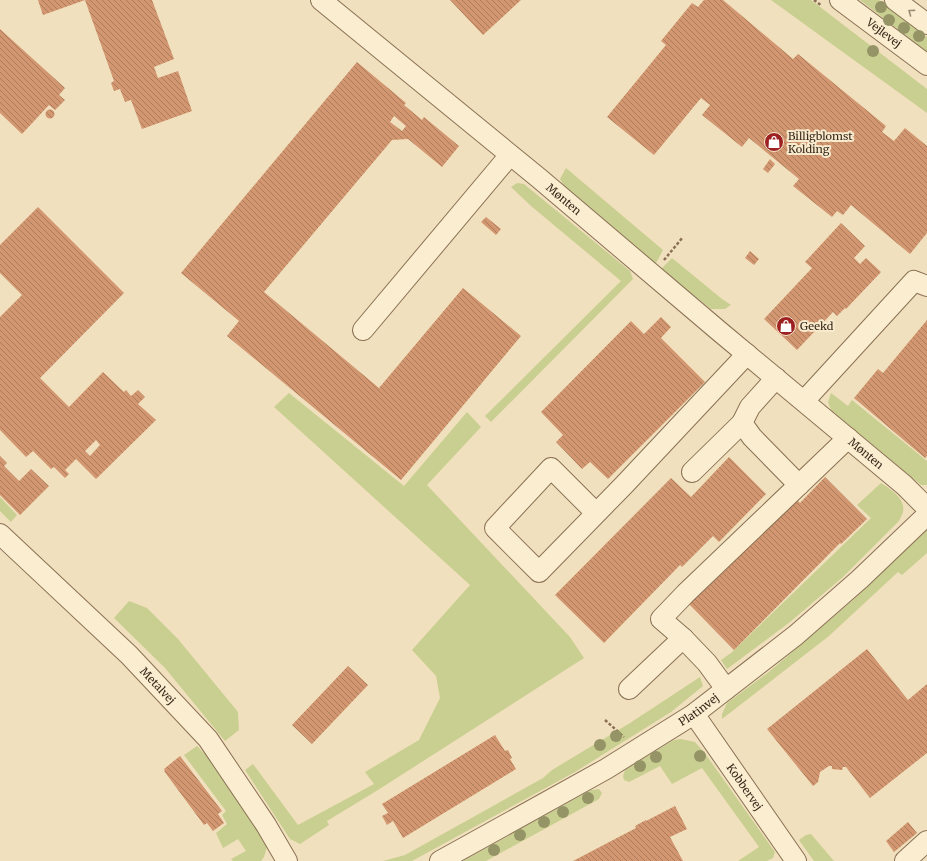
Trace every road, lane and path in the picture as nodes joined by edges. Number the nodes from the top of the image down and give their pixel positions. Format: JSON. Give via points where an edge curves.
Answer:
{"nodes":[{"id":1,"x":321,"y":0,"type":"edge"},
{"id":2,"x":840,"y":0,"type":"edge"},
{"id":3,"x":895,"y":0,"type":"edge"},
{"id":4,"x":927,"y":24,"type":"edge"},
{"id":5,"x":927,"y":65,"type":"edge"},
{"id":6,"x":510,"y":155,"type":"junction"},
{"id":7,"x":683,"y":237,"type":"dead end"},
{"id":8,"x":652,"y":274,"type":"junction"},
{"id":9,"x":920,"y":283,"type":"edge"},
{"id":10,"x":363,"y":330,"type":"dead end"},
{"id":11,"x":747,"y":354,"type":"junction"},
{"id":12,"x":776,"y":378,"type":"junction"},
{"id":13,"x":804,"y":401,"type":"junction"},
{"id":14,"x":742,"y":423,"type":"junction"},
{"id":15,"x":848,"y":438,"type":"junction"},
{"id":16,"x":692,"y":472,"type":"dead end"},
{"id":17,"x":799,"y":485,"type":"junction"},
{"id":18,"x":927,"y":508,"type":"edge"},
{"id":19,"x":596,"y":513,"type":"junction"},
{"id":20,"x":927,"y":515,"type":"edge"},
{"id":21,"x":0,"y":534,"type":"edge"},
{"id":22,"x":683,"y":638,"type":"junction"},
{"id":23,"x":629,"y":689,"type":"dead end"},
{"id":24,"x":726,"y":689,"type":"junction"},
{"id":25,"x":694,"y":714,"type":"junction"},
{"id":26,"x":605,"y":720,"type":"dead end"},
{"id":27,"x":637,"y":749,"type":"junction"},
{"id":28,"x":927,"y":841,"type":"edge"},
{"id":29,"x":791,"y":859,"type":"edge"},
{"id":30,"x":287,"y":861,"type":"edge"},
{"id":31,"x":440,"y":861,"type":"edge"},
{"id":32,"x":905,"y":861,"type":"edge"}],
"edges":[{"from":1,"to":6,"type":"street","name":"Mønten"},
{"from":2,"to":5,"type":"street","name":"Vejlevej"},
{"from":4,"to":3,"type":"street","one_way":true},
{"from":6,"to":8,"type":"street","name":"Mønten"},
{"from":6,"to":10,"type":"street"},
{"from":7,"to":8,"type":"path"},
{"from":8,"to":11,"type":"street","name":"Mønten"},
{"from":9,"to":13,"type":"street"},
{"from":11,"to":12,"type":"street","name":"Mønten"},
{"from":11,"to":19,"type":"street"},
{"from":12,"to":13,"type":"street","name":"Mønten"},
{"from":12,"to":14,"type":"street","via":[[750,407]]},
{"from":13,"to":15,"type":"street","name":"Mønten"},
{"from":14,"to":16,"type":"street"},
{"from":14,"to":17,"type":"street","via":[[752,437]]},
{"from":15,"to":17,"type":"street"},
{"from":15,"to":18,"type":"street","name":"Mønten"},
{"from":17,"to":22,"type":"street","via":[[661,619]]},
{"from":19,"to":19,"type":"street","via":[[539,572],[495,528],[551,468]]},
{"from":20,"to":24,"type":"street","name":"Platinvej","via":[[860,580],[802,630]]},
{"from":21,"to":30,"type":"street","name":"Metalvej","via":[[129,655],[208,740],[266,825]]},
{"from":22,"to":23,"type":"street"},
{"from":22,"to":24,"type":"street","via":[[707,663]]},
{"from":24,"to":25,"type":"street","name":"Platinvej"},
{"from":25,"to":27,"type":"street","name":"Platinvej"},
{"from":25,"to":29,"type":"street","name":"Kobbervej"},
{"from":26,"to":27,"type":"path"},
{"from":27,"to":31,"type":"street","name":"Platinvej","via":[[606,769]]},
{"from":28,"to":32,"type":"street"}]}
